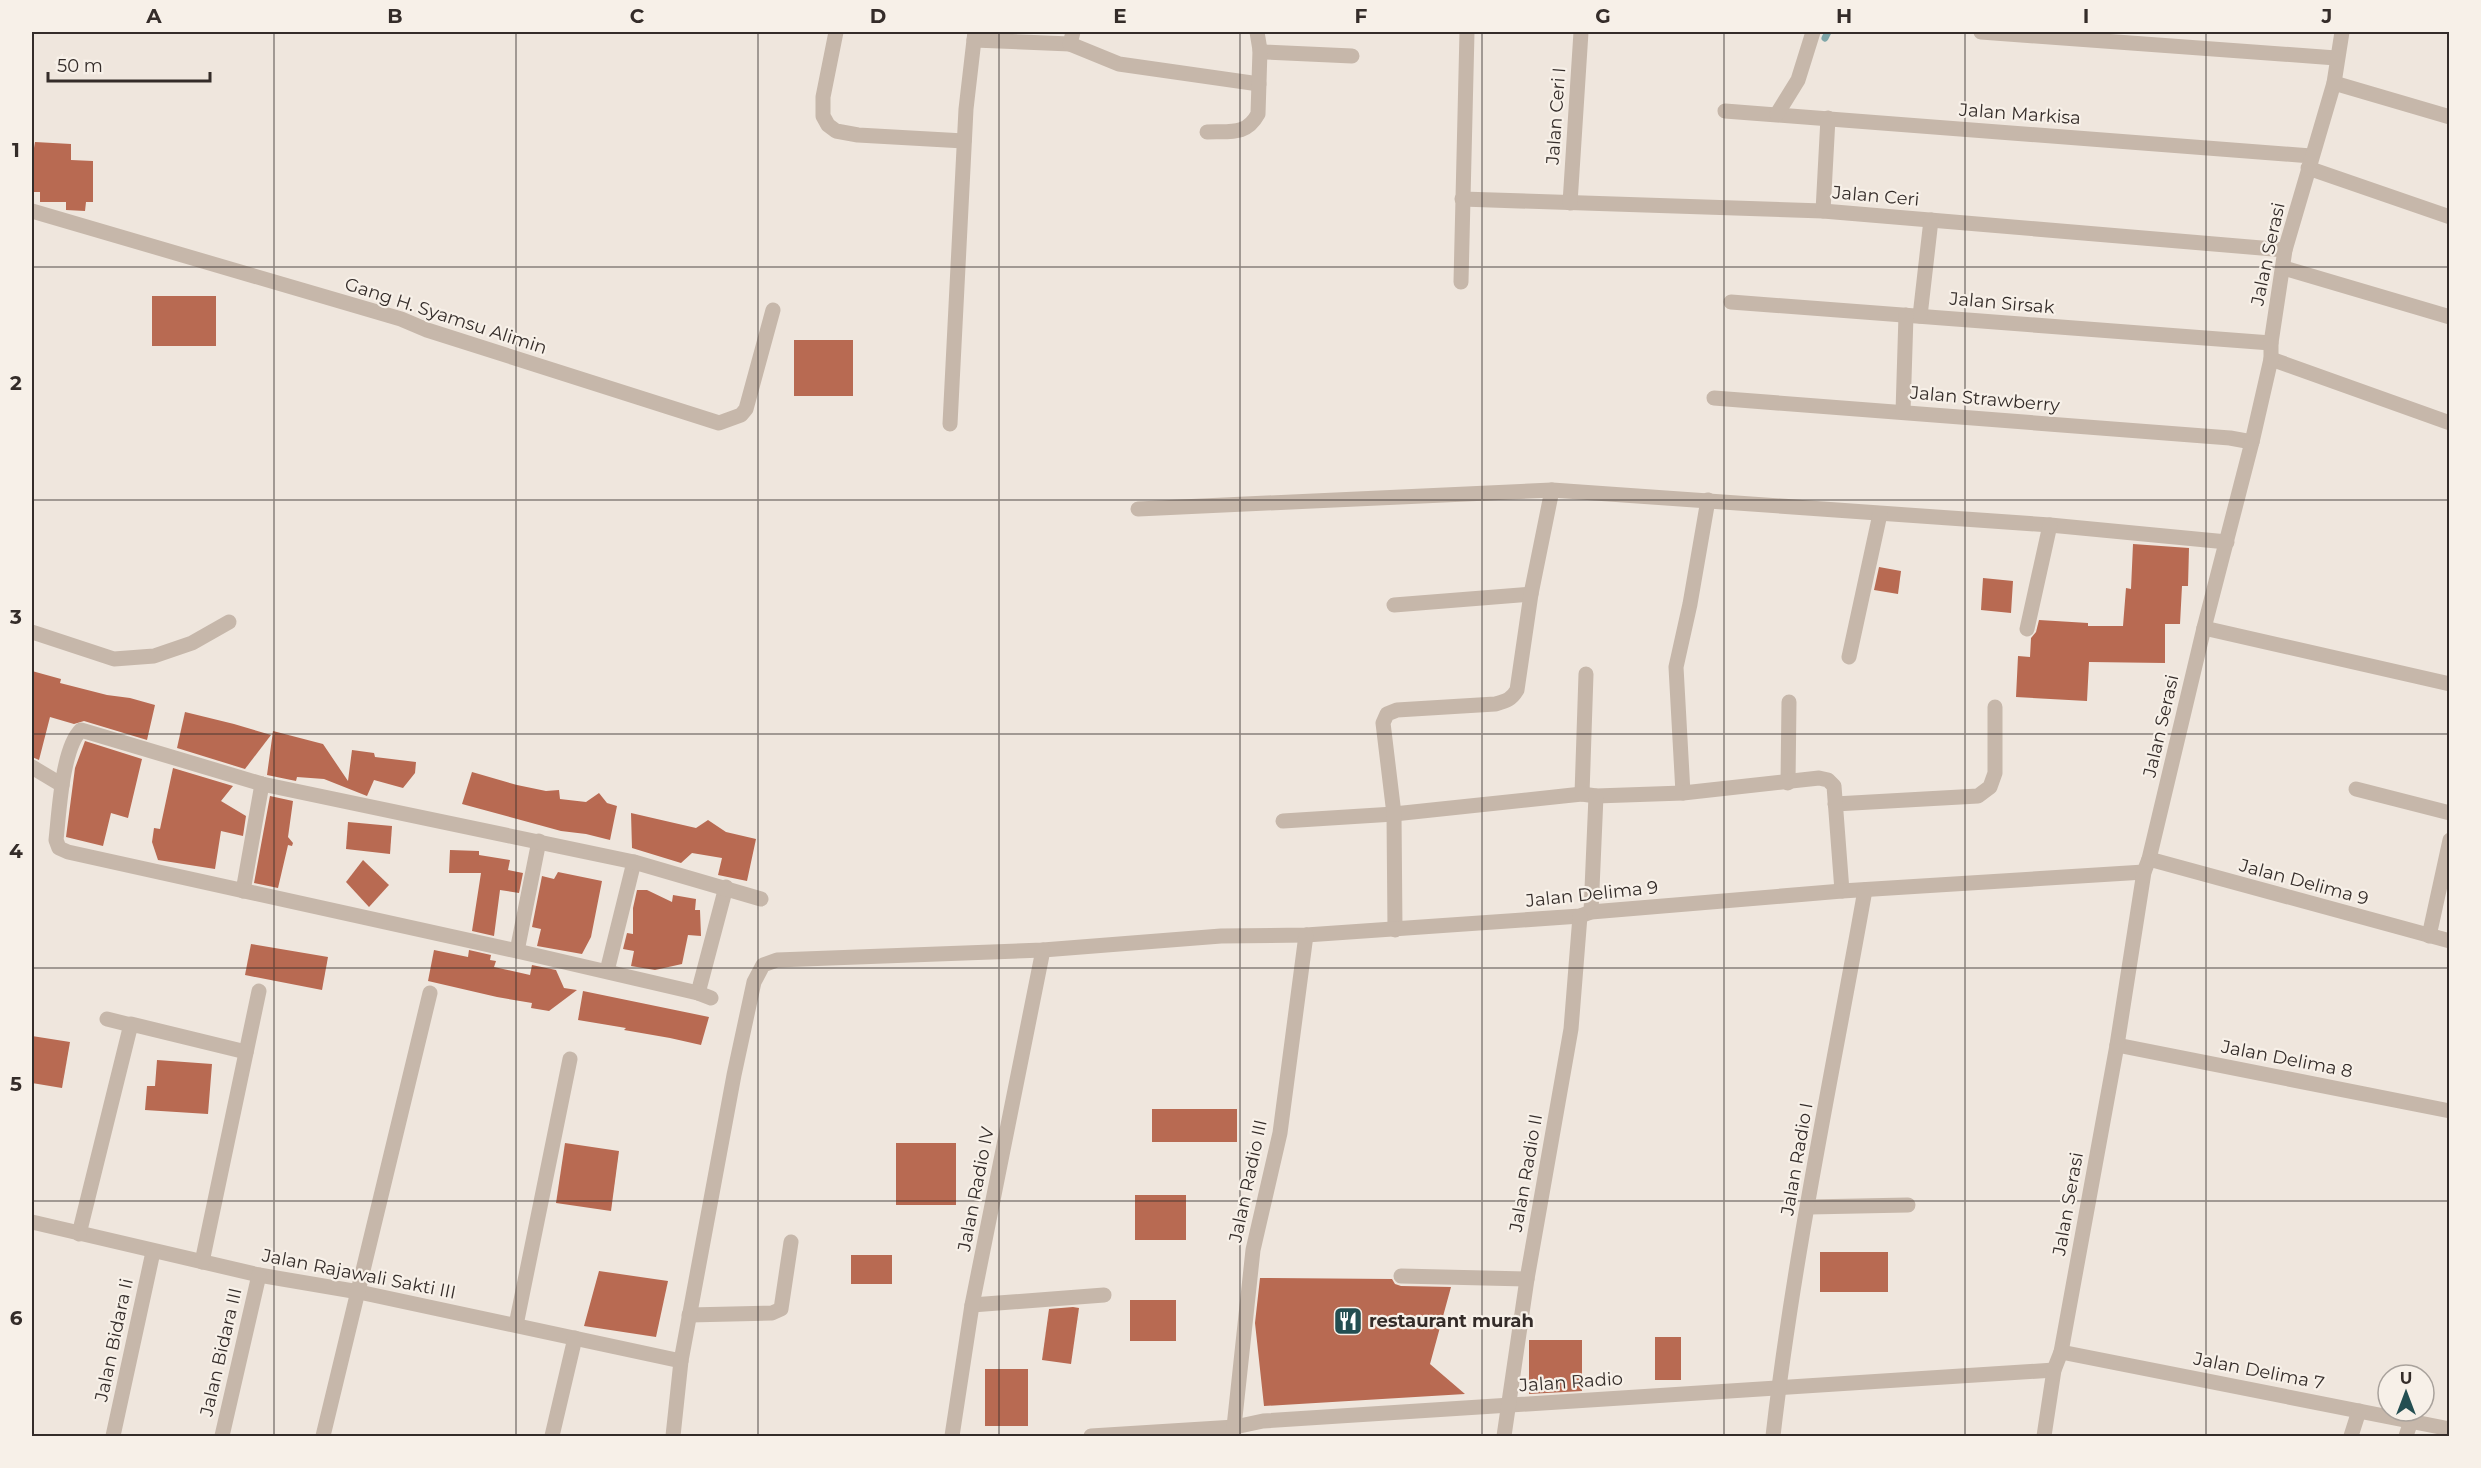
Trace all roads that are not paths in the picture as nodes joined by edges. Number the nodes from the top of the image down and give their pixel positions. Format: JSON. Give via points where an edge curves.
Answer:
{"nodes":[{"id":1,"x":836,"y":32,"type":"edge"},
{"id":2,"x":1257,"y":32,"type":"edge"},
{"id":3,"x":1467,"y":32,"type":"edge"},
{"id":4,"x":1581,"y":32,"type":"edge"},
{"id":5,"x":1813,"y":32,"type":"edge"},
{"id":6,"x":1981,"y":32,"type":"edge"},
{"id":7,"x":2342,"y":32,"type":"edge"},
{"id":8,"x":975,"y":36,"type":"edge"},
{"id":9,"x":1072,"y":38,"type":"edge"},
{"id":10,"x":1260,"y":50,"type":"junction"},
{"id":11,"x":1352,"y":56,"type":"dead end"},
{"id":12,"x":2336,"y":58,"type":"junction"},
{"id":13,"x":2334,"y":83,"type":"junction"},
{"id":14,"x":1259,"y":84,"type":"junction"},
{"id":15,"x":1725,"y":111,"type":"dead end"},
{"id":16,"x":1777,"y":114,"type":"junction"},
{"id":17,"x":2450,"y":117,"type":"edge"},
{"id":18,"x":1828,"y":118,"type":"junction"},
{"id":19,"x":1207,"y":132,"type":"dead end"},
{"id":20,"x":964,"y":141,"type":"junction"},
{"id":21,"x":2310,"y":162,"type":"junction"},
{"id":22,"x":1462,"y":199,"type":"junction"},
{"id":23,"x":1570,"y":203,"type":"junction"},
{"id":24,"x":32,"y":211,"type":"edge"},
{"id":25,"x":1823,"y":212,"type":"junction"},
{"id":26,"x":2450,"y":217,"type":"edge"},
{"id":27,"x":1931,"y":220,"type":"junction"},
{"id":28,"x":2285,"y":250,"type":"junction"},
{"id":29,"x":2284,"y":268,"type":"junction"},
{"id":30,"x":1461,"y":282,"type":"dead end"},
{"id":31,"x":1731,"y":302,"type":"dead end"},
{"id":32,"x":773,"y":310,"type":"dead end"},
{"id":33,"x":1913,"y":315,"type":"junction"},
{"id":34,"x":2450,"y":317,"type":"edge"},
{"id":35,"x":2271,"y":343,"type":"junction"},
{"id":36,"x":2271,"y":359,"type":"junction"},
{"id":37,"x":1714,"y":398,"type":"dead end"},
{"id":38,"x":1903,"y":412,"type":"junction"},
{"id":39,"x":2450,"y":423,"type":"edge"},
{"id":40,"x":950,"y":424,"type":"dead end"},
{"id":41,"x":2252,"y":442,"type":"junction"},
{"id":42,"x":1552,"y":490,"type":"junction"},
{"id":43,"x":1708,"y":500,"type":"junction"},
{"id":44,"x":1138,"y":509,"type":"dead end"},
{"id":45,"x":1880,"y":514,"type":"junction"},
{"id":46,"x":2050,"y":525,"type":"junction"},
{"id":47,"x":2227,"y":542,"type":"junction"},
{"id":48,"x":1531,"y":594,"type":"junction"},
{"id":49,"x":1394,"y":605,"type":"dead end"},
{"id":50,"x":229,"y":622,"type":"dead end"},
{"id":51,"x":2204,"y":628,"type":"junction"},
{"id":52,"x":2027,"y":629,"type":"dead end"},
{"id":53,"x":32,"y":632,"type":"edge"},
{"id":54,"x":1850,"y":657,"type":"dead end"},
{"id":55,"x":1586,"y":674,"type":"dead end"},
{"id":56,"x":2450,"y":684,"type":"edge"},
{"id":57,"x":1789,"y":702,"type":"dead end"},
{"id":58,"x":1995,"y":707,"type":"dead end"},
{"id":59,"x":32,"y":767,"type":"edge"},
{"id":60,"x":1788,"y":783,"type":"junction"},
{"id":61,"x":262,"y":784,"type":"junction"},
{"id":62,"x":62,"y":785,"type":"junction"},
{"id":63,"x":2356,"y":789,"type":"dead end"},
{"id":64,"x":1683,"y":793,"type":"junction"},
{"id":65,"x":1589,"y":795,"type":"junction"},
{"id":66,"x":1835,"y":804,"type":"junction"},
{"id":67,"x":2450,"y":813,"type":"edge"},
{"id":68,"x":1394,"y":814,"type":"junction"},
{"id":69,"x":1283,"y":821,"type":"dead end"},
{"id":70,"x":2450,"y":840,"type":"edge"},
{"id":71,"x":539,"y":841,"type":"junction"},
{"id":72,"x":634,"y":862,"type":"junction"},
{"id":73,"x":2146,"y":866,"type":"junction"},
{"id":74,"x":726,"y":887,"type":"junction"},
{"id":75,"x":1865,"y":890,"type":"junction"},
{"id":76,"x":243,"y":891,"type":"junction"},
{"id":77,"x":1842,"y":891,"type":"junction"},
{"id":78,"x":761,"y":899,"type":"dead end"},
{"id":79,"x":1586,"y":914,"type":"junction"},
{"id":80,"x":1395,"y":930,"type":"junction"},
{"id":81,"x":1306,"y":935,"type":"junction"},
{"id":82,"x":2429,"y":936,"type":"junction"},
{"id":83,"x":2450,"y":941,"type":"edge"},
{"id":84,"x":1043,"y":950,"type":"junction"},
{"id":85,"x":517,"y":951,"type":"junction"},
{"id":86,"x":607,"y":971,"type":"junction"},
{"id":87,"x":259,"y":991,"type":"dead end"},
{"id":88,"x":430,"y":993,"type":"dead end"},
{"id":89,"x":107,"y":1019,"type":"dead end"},
{"id":90,"x":131,"y":1025,"type":"junction"},
{"id":91,"x":2117,"y":1045,"type":"junction"},
{"id":92,"x":246,"y":1052,"type":"junction"},
{"id":93,"x":570,"y":1059,"type":"dead end"},
{"id":94,"x":2450,"y":1111,"type":"edge"},
{"id":95,"x":1908,"y":1205,"type":"dead end"},
{"id":96,"x":1809,"y":1207,"type":"junction"},
{"id":97,"x":32,"y":1222,"type":"edge"},
{"id":98,"x":79,"y":1234,"type":"junction"},
{"id":99,"x":791,"y":1242,"type":"dead end"},
{"id":100,"x":153,"y":1252,"type":"junction"},
{"id":101,"x":202,"y":1262,"type":"junction"},
{"id":102,"x":259,"y":1275,"type":"junction"},
{"id":103,"x":1401,"y":1276,"type":"dead end"},
{"id":104,"x":1527,"y":1279,"type":"junction"},
{"id":105,"x":360,"y":1292,"type":"junction"},
{"id":106,"x":1104,"y":1295,"type":"dead end"},
{"id":107,"x":972,"y":1305,"type":"junction"},
{"id":108,"x":689,"y":1315,"type":"junction"},
{"id":109,"x":516,"y":1325,"type":"junction"},
{"id":110,"x":575,"y":1338,"type":"junction"},
{"id":111,"x":2061,"y":1352,"type":"junction"},
{"id":112,"x":681,"y":1361,"type":"junction"},
{"id":113,"x":2054,"y":1370,"type":"junction"},
{"id":114,"x":1779,"y":1388,"type":"junction"},
{"id":115,"x":1509,"y":1406,"type":"junction"},
{"id":116,"x":2359,"y":1411,"type":"junction"},
{"id":117,"x":2376,"y":1414,"type":"edge"},
{"id":118,"x":2420,"y":1423,"type":"edge"},
{"id":119,"x":2450,"y":1429,"type":"edge"},
{"id":120,"x":1234,"y":1432,"type":"edge"},
{"id":121,"x":113,"y":1437,"type":"edge"},
{"id":122,"x":222,"y":1437,"type":"edge"},
{"id":123,"x":324,"y":1437,"type":"edge"},
{"id":124,"x":552,"y":1437,"type":"edge"},
{"id":125,"x":673,"y":1437,"type":"edge"},
{"id":126,"x":952,"y":1437,"type":"edge"},
{"id":127,"x":1090,"y":1437,"type":"edge"},
{"id":128,"x":1504,"y":1437,"type":"edge"},
{"id":129,"x":1773,"y":1437,"type":"edge"},
{"id":130,"x":2044,"y":1437,"type":"edge"},
{"id":131,"x":2351,"y":1437,"type":"edge"}],
"edges":[{"from":1,"to":20,"type":"street","via":[[823,97],[823,116],[828,125],[836,131],[858,135]]},
{"from":2,"to":10,"type":"street"},
{"from":3,"to":22,"type":"street"},
{"from":4,"to":23,"type":"street","name":"Jalan Ceri I"},
{"from":5,"to":16,"type":"street","via":[[1798,80]]},
{"from":6,"to":12,"type":"street"},
{"from":7,"to":12,"type":"street","name":"Jalan Serasi"},
{"from":8,"to":9,"type":"street"},
{"from":8,"to":20,"type":"street"},
{"from":9,"to":14,"type":"street","via":[[1119,64]]},
{"from":10,"to":11,"type":"street"},
{"from":10,"to":14,"type":"street"},
{"from":12,"to":13,"type":"street","name":"Jalan Serasi"},
{"from":13,"to":17,"type":"street"},
{"from":13,"to":21,"type":"street","name":"Jalan Serasi"},
{"from":14,"to":19,"type":"street","via":[[1258,114],[1250,127]]},
{"from":15,"to":16,"type":"street","name":"Jalan Markisa"},
{"from":16,"to":18,"type":"street","name":"Jalan Markisa"},
{"from":18,"to":21,"type":"street","name":"Jalan Markisa"},
{"from":18,"to":25,"type":"street"},
{"from":20,"to":40,"type":"street"},
{"from":21,"to":26,"type":"street","name":"Jalan Markisa"},
{"from":21,"to":28,"type":"street","name":"Jalan Serasi"},
{"from":22,"to":23,"type":"street","name":"Jalan Ceri"},
{"from":22,"to":30,"type":"street"},
{"from":23,"to":25,"type":"street","name":"Jalan Ceri"},
{"from":24,"to":32,"type":"street","name":"Gang H. Syamsu Alimin","via":[[401,319],[719,423],[741,416],[746,409]]},
{"from":25,"to":27,"type":"street","name":"Jalan Ceri"},
{"from":27,"to":28,"type":"street","name":"Jalan Ceri"},
{"from":27,"to":33,"type":"street"},
{"from":28,"to":29,"type":"street","name":"Jalan Serasi"},
{"from":29,"to":34,"type":"street"},
{"from":29,"to":35,"type":"street","name":"Jalan Serasi"},
{"from":31,"to":33,"type":"street","name":"Jalan Sirsak"},
{"from":33,"to":35,"type":"street","name":"Jalan Sirsak"},
{"from":33,"to":38,"type":"street"},
{"from":35,"to":36,"type":"street","name":"Jalan Serasi"},
{"from":36,"to":39,"type":"street"},
{"from":36,"to":41,"type":"street","name":"Jalan Serasi"},
{"from":37,"to":38,"type":"street","name":"Jalan Strawberry"},
{"from":38,"to":41,"type":"street","name":"Jalan Strawberry"},
{"from":41,"to":47,"type":"street","name":"Jalan Serasi"},
{"from":42,"to":43,"type":"street"},
{"from":42,"to":44,"type":"street"},
{"from":42,"to":48,"type":"street"},
{"from":43,"to":45,"type":"street"},
{"from":43,"to":64,"type":"street","via":[[1676,667]]},
{"from":45,"to":46,"type":"street"},
{"from":45,"to":54,"type":"street"},
{"from":46,"to":47,"type":"street"},
{"from":46,"to":52,"type":"street"},
{"from":47,"to":51,"type":"street","name":"Jalan Serasi"},
{"from":48,"to":49,"type":"street"},
{"from":48,"to":68,"type":"street","via":[[1513,697],[1495,704],[1397,710],[1387,714],[1383,723]]},
{"from":50,"to":53,"type":"street","via":[[192,643],[154,656],[114,659]]},
{"from":51,"to":56,"type":"street"},
{"from":51,"to":73,"type":"street","name":"Jalan Serasi"},
{"from":55,"to":65,"type":"street","name":"Jalan Radio II"},
{"from":57,"to":60,"type":"street"},
{"from":58,"to":66,"type":"street","via":[[1995,773],[1990,787],[1978,796]]},
{"from":59,"to":62,"type":"street"},
{"from":60,"to":64,"type":"street"},
{"from":60,"to":66,"type":"street","via":[[1828,780],[1833,786]]},
{"from":61,"to":62,"type":"street","via":[[81,730],[74,737]]},
{"from":61,"to":71,"type":"street"},
{"from":61,"to":76,"type":"street"},
{"from":62,"to":76,"type":"street","via":[[56,840],[59,848]]},
{"from":63,"to":67,"type":"street"},
{"from":64,"to":65,"type":"street"},
{"from":65,"to":68,"type":"street"},
{"from":65,"to":79,"type":"street","name":"Jalan Radio II"},
{"from":66,"to":77,"type":"street"},
{"from":68,"to":69,"type":"street"},
{"from":68,"to":80,"type":"street"},
{"from":70,"to":82,"type":"street"},
{"from":71,"to":72,"type":"street"},
{"from":71,"to":85,"type":"street"},
{"from":72,"to":74,"type":"street"},
{"from":72,"to":86,"type":"street"},
{"from":73,"to":75,"type":"street","name":"Jalan Delima 9"},
{"from":73,"to":82,"type":"street","name":"Jalan Delima 9"},
{"from":73,"to":91,"type":"street","name":"Jalan Serasi"},
{"from":74,"to":78,"type":"street"},
{"from":74,"to":86,"type":"street","via":[[704,996]]},
{"from":75,"to":77,"type":"street","name":"Jalan Delima 9"},
{"from":75,"to":96,"type":"street","name":"Jalan Radio I"},
{"from":76,"to":85,"type":"street"},
{"from":77,"to":79,"type":"street","name":"Jalan Delima 9"},
{"from":79,"to":80,"type":"street","name":"Jalan Delima 9"},
{"from":79,"to":104,"type":"street","name":"Jalan Radio II","via":[[1571,1029]]},
{"from":80,"to":81,"type":"street","name":"Jalan Delima 9"},
{"from":81,"to":84,"type":"street","name":"Jalan Delima 9","via":[[1221,936]]},
{"from":81,"to":120,"type":"street","name":"Jalan Radio III","via":[[1280,1133],[1253,1250]]},
{"from":82,"to":83,"type":"street","name":"Jalan Delima 9"},
{"from":84,"to":107,"type":"street","name":"Jalan Radio IV"},
{"from":84,"to":108,"type":"street","name":"Jalan Delima 9","via":[[777,960],[763,965],[754,982],[734,1075]]},
{"from":85,"to":86,"type":"street"},
{"from":87,"to":92,"type":"street"},
{"from":88,"to":105,"type":"street"},
{"from":89,"to":90,"type":"street"},
{"from":90,"to":92,"type":"street"},
{"from":90,"to":98,"type":"street"},
{"from":91,"to":94,"type":"street","name":"Jalan Delima 8"},
{"from":91,"to":111,"type":"street","name":"Jalan Serasi"},
{"from":92,"to":101,"type":"street"},
{"from":93,"to":109,"type":"street"},
{"from":95,"to":96,"type":"street"},
{"from":96,"to":114,"type":"street","name":"Jalan Radio I"},
{"from":97,"to":98,"type":"street","name":"Jalan Rajawali Sakti III"},
{"from":98,"to":100,"type":"street","name":"Jalan Rajawali Sakti III"},
{"from":99,"to":108,"type":"street","via":[[781,1309],[772,1313]]},
{"from":100,"to":101,"type":"street","name":"Jalan Rajawali Sakti III"},
{"from":100,"to":121,"type":"street","name":"Jalan Bidara Ii"},
{"from":101,"to":102,"type":"street","name":"Jalan Rajawali Sakti III"},
{"from":102,"to":105,"type":"street","name":"Jalan Rajawali Sakti III"},
{"from":102,"to":122,"type":"street","name":"Jalan Bidara III"},
{"from":103,"to":104,"type":"street"},
{"from":104,"to":115,"type":"street","name":"Jalan Radio II"},
{"from":105,"to":109,"type":"street","name":"Jalan Rajawali Sakti III"},
{"from":105,"to":123,"type":"street"},
{"from":106,"to":107,"type":"street"},
{"from":107,"to":126,"type":"street","name":"Jalan Radio IV"},
{"from":108,"to":112,"type":"street"},
{"from":109,"to":110,"type":"street","name":"Jalan Rajawali Sakti III"},
{"from":110,"to":112,"type":"street","name":"Jalan Rajawali Sakti III"},
{"from":110,"to":124,"type":"street"},
{"from":111,"to":113,"type":"street","name":"Jalan Serasi"},
{"from":111,"to":116,"type":"street","name":"Jalan Delima 7"},
{"from":112,"to":125,"type":"street"},
{"from":113,"to":114,"type":"street","name":"Jalan Radio"},
{"from":113,"to":130,"type":"street","name":"Jalan Serasi"},
{"from":114,"to":115,"type":"street","name":"Jalan Radio"},
{"from":114,"to":129,"type":"street","name":"Jalan Radio I"},
{"from":115,"to":120,"type":"street","name":"Jalan Radio","via":[[1263,1421]]},
{"from":115,"to":128,"type":"street","name":"Jalan Radio II"},
{"from":116,"to":117,"type":"street","name":"Jalan Delima 7"},
{"from":116,"to":131,"type":"street"},
{"from":118,"to":119,"type":"street","name":"Jalan Delima 7"},
{"from":120,"to":127,"type":"street","name":"Jalan Radio"}]}
